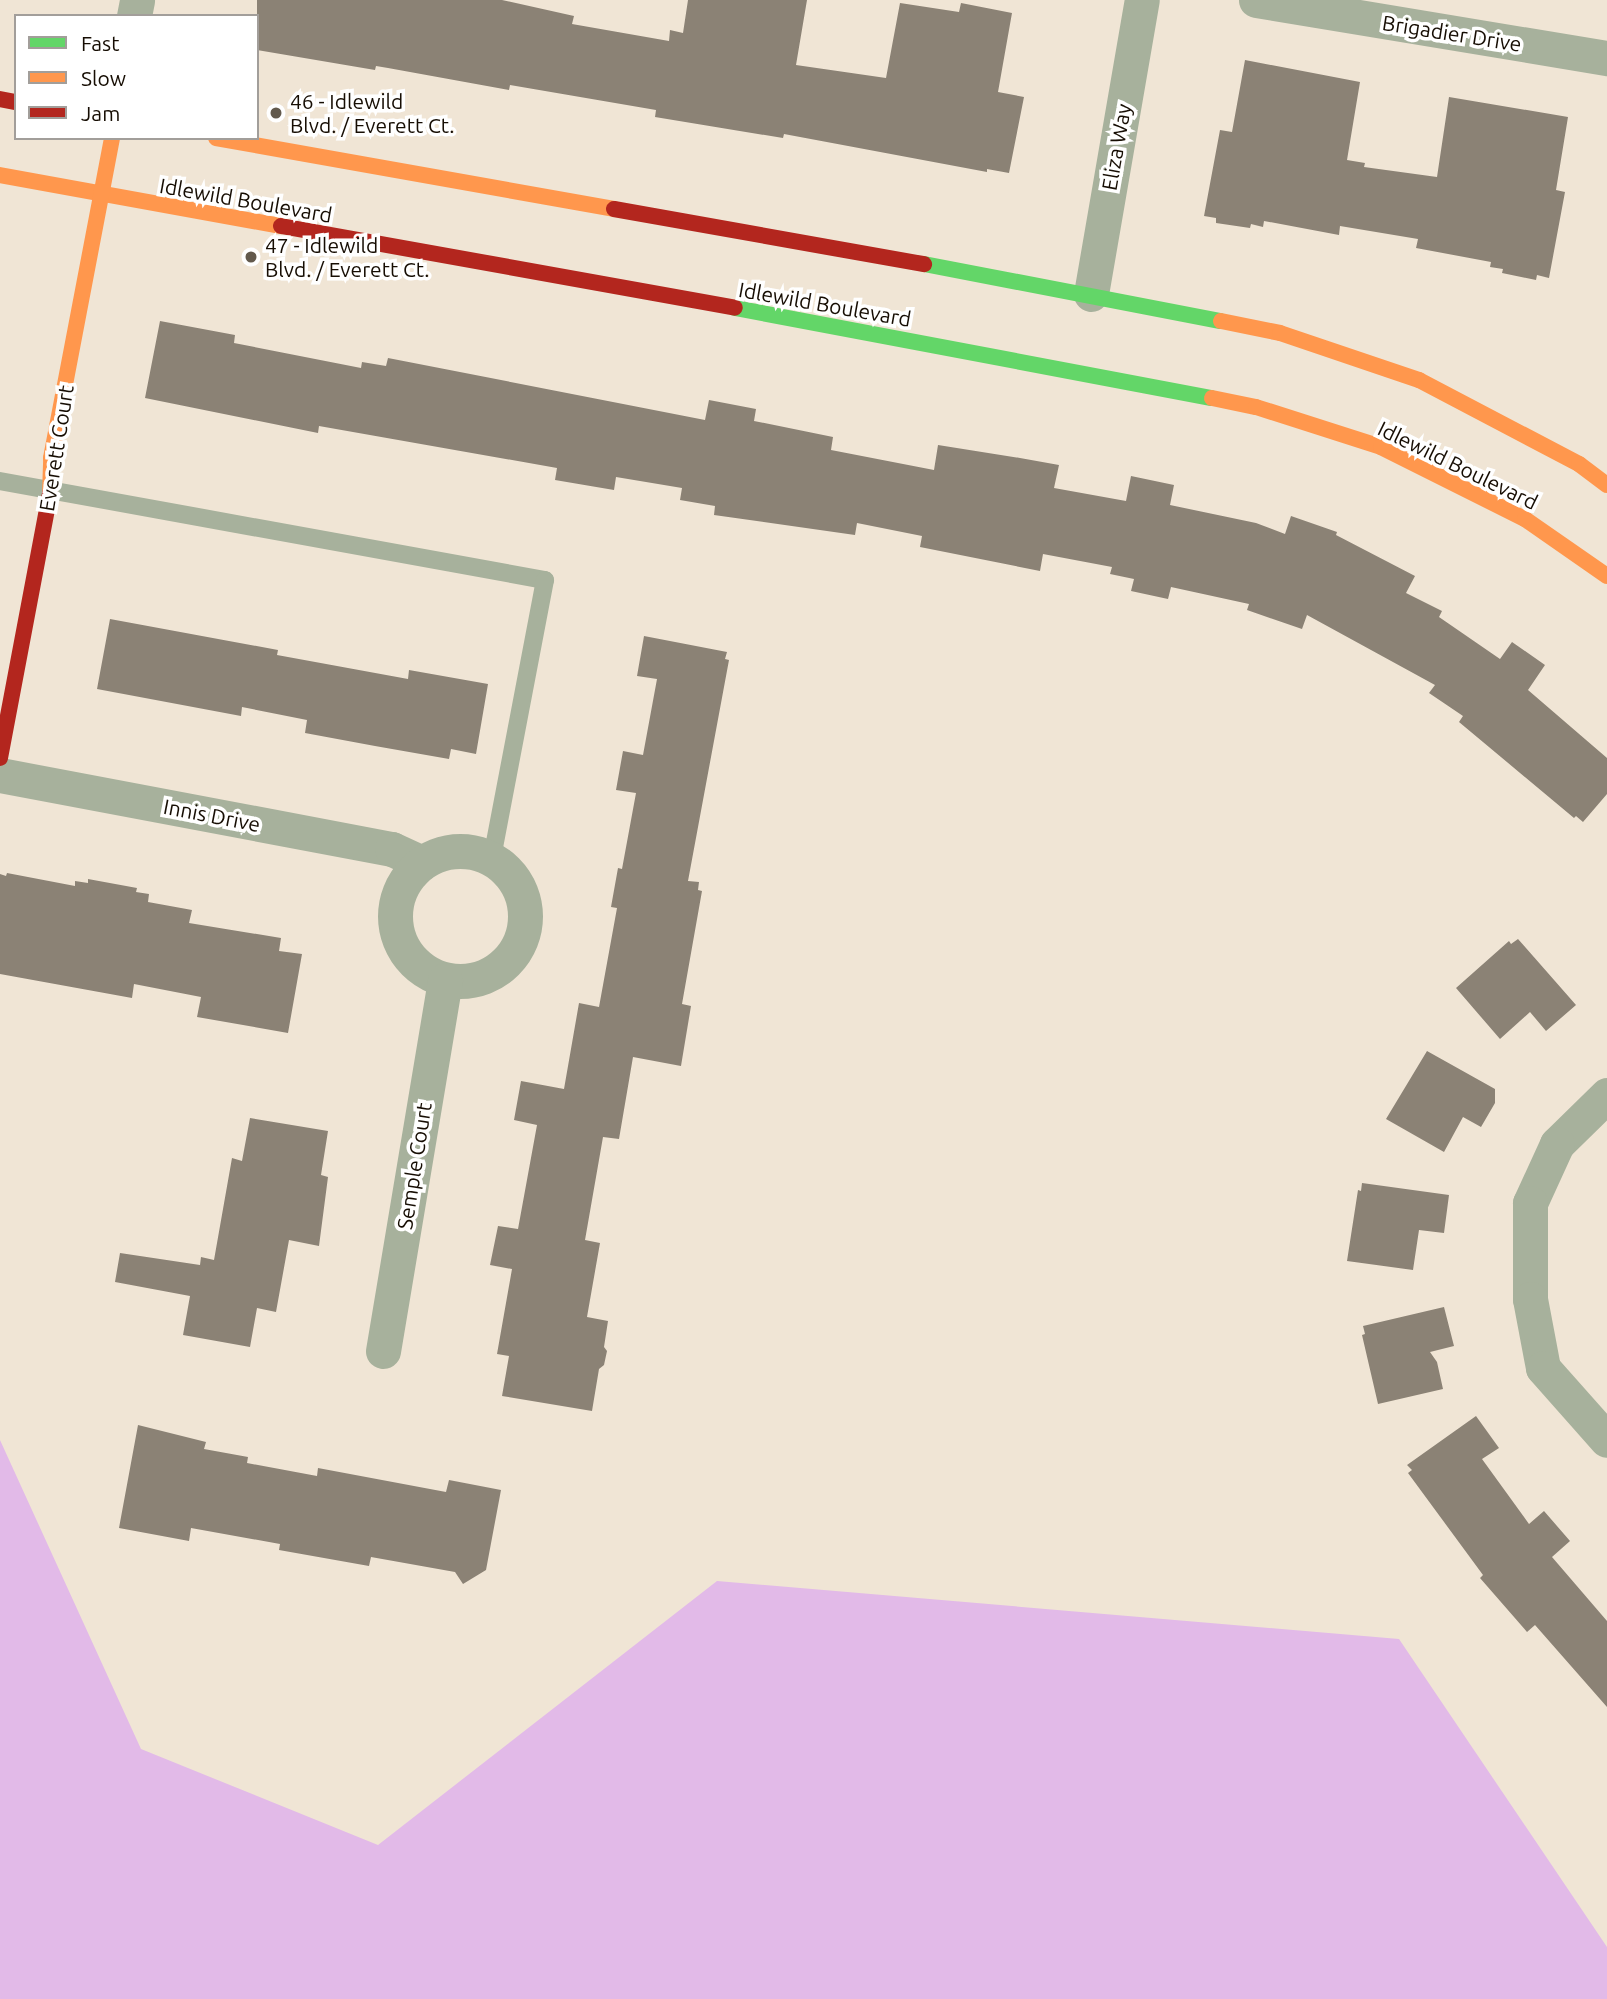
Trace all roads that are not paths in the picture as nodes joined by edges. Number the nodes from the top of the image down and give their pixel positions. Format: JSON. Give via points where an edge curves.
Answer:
{"nodes":[{"id":1,"x":1142,"y":0,"type":"edge"},
{"id":2,"x":1256,"y":0,"type":"edge"},
{"id":3,"x":1607,"y":58,"type":"edge"},
{"id":4,"x":112,"y":140,"type":"edge"},
{"id":5,"x":227,"y":140,"type":"edge"},
{"id":6,"x":0,"y":175,"type":"edge"},
{"id":7,"x":103,"y":195,"type":"junction"},
{"id":8,"x":1091,"y":294,"type":"junction"},
{"id":9,"x":0,"y":481,"type":"edge"},
{"id":10,"x":1607,"y":485,"type":"edge"},
{"id":11,"x":51,"y":490,"type":"junction"},
{"id":12,"x":1607,"y":576,"type":"edge"},
{"id":13,"x":0,"y":758,"type":"edge"},
{"id":14,"x":0,"y":775,"type":"edge"},
{"id":15,"x":492,"y":859,"type":"junction"},
{"id":16,"x":422,"y":863,"type":"junction"},
{"id":17,"x":445,"y":980,"type":"junction"},
{"id":18,"x":1607,"y":1095,"type":"edge"},
{"id":19,"x":383,"y":1351,"type":"dead end"},
{"id":20,"x":1607,"y":1440,"type":"edge"}],
"edges":[{"from":1,"to":8,"type":"street","name":"Eliza Way"},
{"from":2,"to":3,"type":"street","name":"Brigadier Drive"},
{"from":4,"to":7,"type":"street","name":"Everett Court"},
{"from":5,"to":8,"type":"street"},
{"from":6,"to":7,"type":"street","name":"Idlewild Boulevard"},
{"from":7,"to":11,"type":"street","name":"Everett Court","via":[[51,458]]},
{"from":7,"to":12,"type":"street","name":"Idlewild Boulevard","via":[[1256,407],[1381,447],[1525,519]]},
{"from":8,"to":10,"type":"street","via":[[1280,332],[1419,380],[1579,464]]},
{"from":9,"to":11,"type":"lane"},
{"from":11,"to":13,"type":"street","name":"Everett Court"},
{"from":11,"to":15,"type":"lane","via":[[545,580]]},
{"from":14,"to":16,"type":"street","name":"Innis Drive","via":[[392,849]]},
{"from":15,"to":16,"type":"street","via":[[456,851]]},
{"from":15,"to":17,"type":"street","via":[[509,872],[520,889],[526,909],[525,930],[517,950],[486,977],[466,982]]},
{"from":16,"to":17,"type":"street","via":[[407,878],[395,919],[409,958],[425,972]]},
{"from":17,"to":19,"type":"street","name":"Semple Court"},
{"from":18,"to":20,"type":"street","via":[[1557,1144],[1530,1203],[1530,1299],[1543,1368]]}]}
